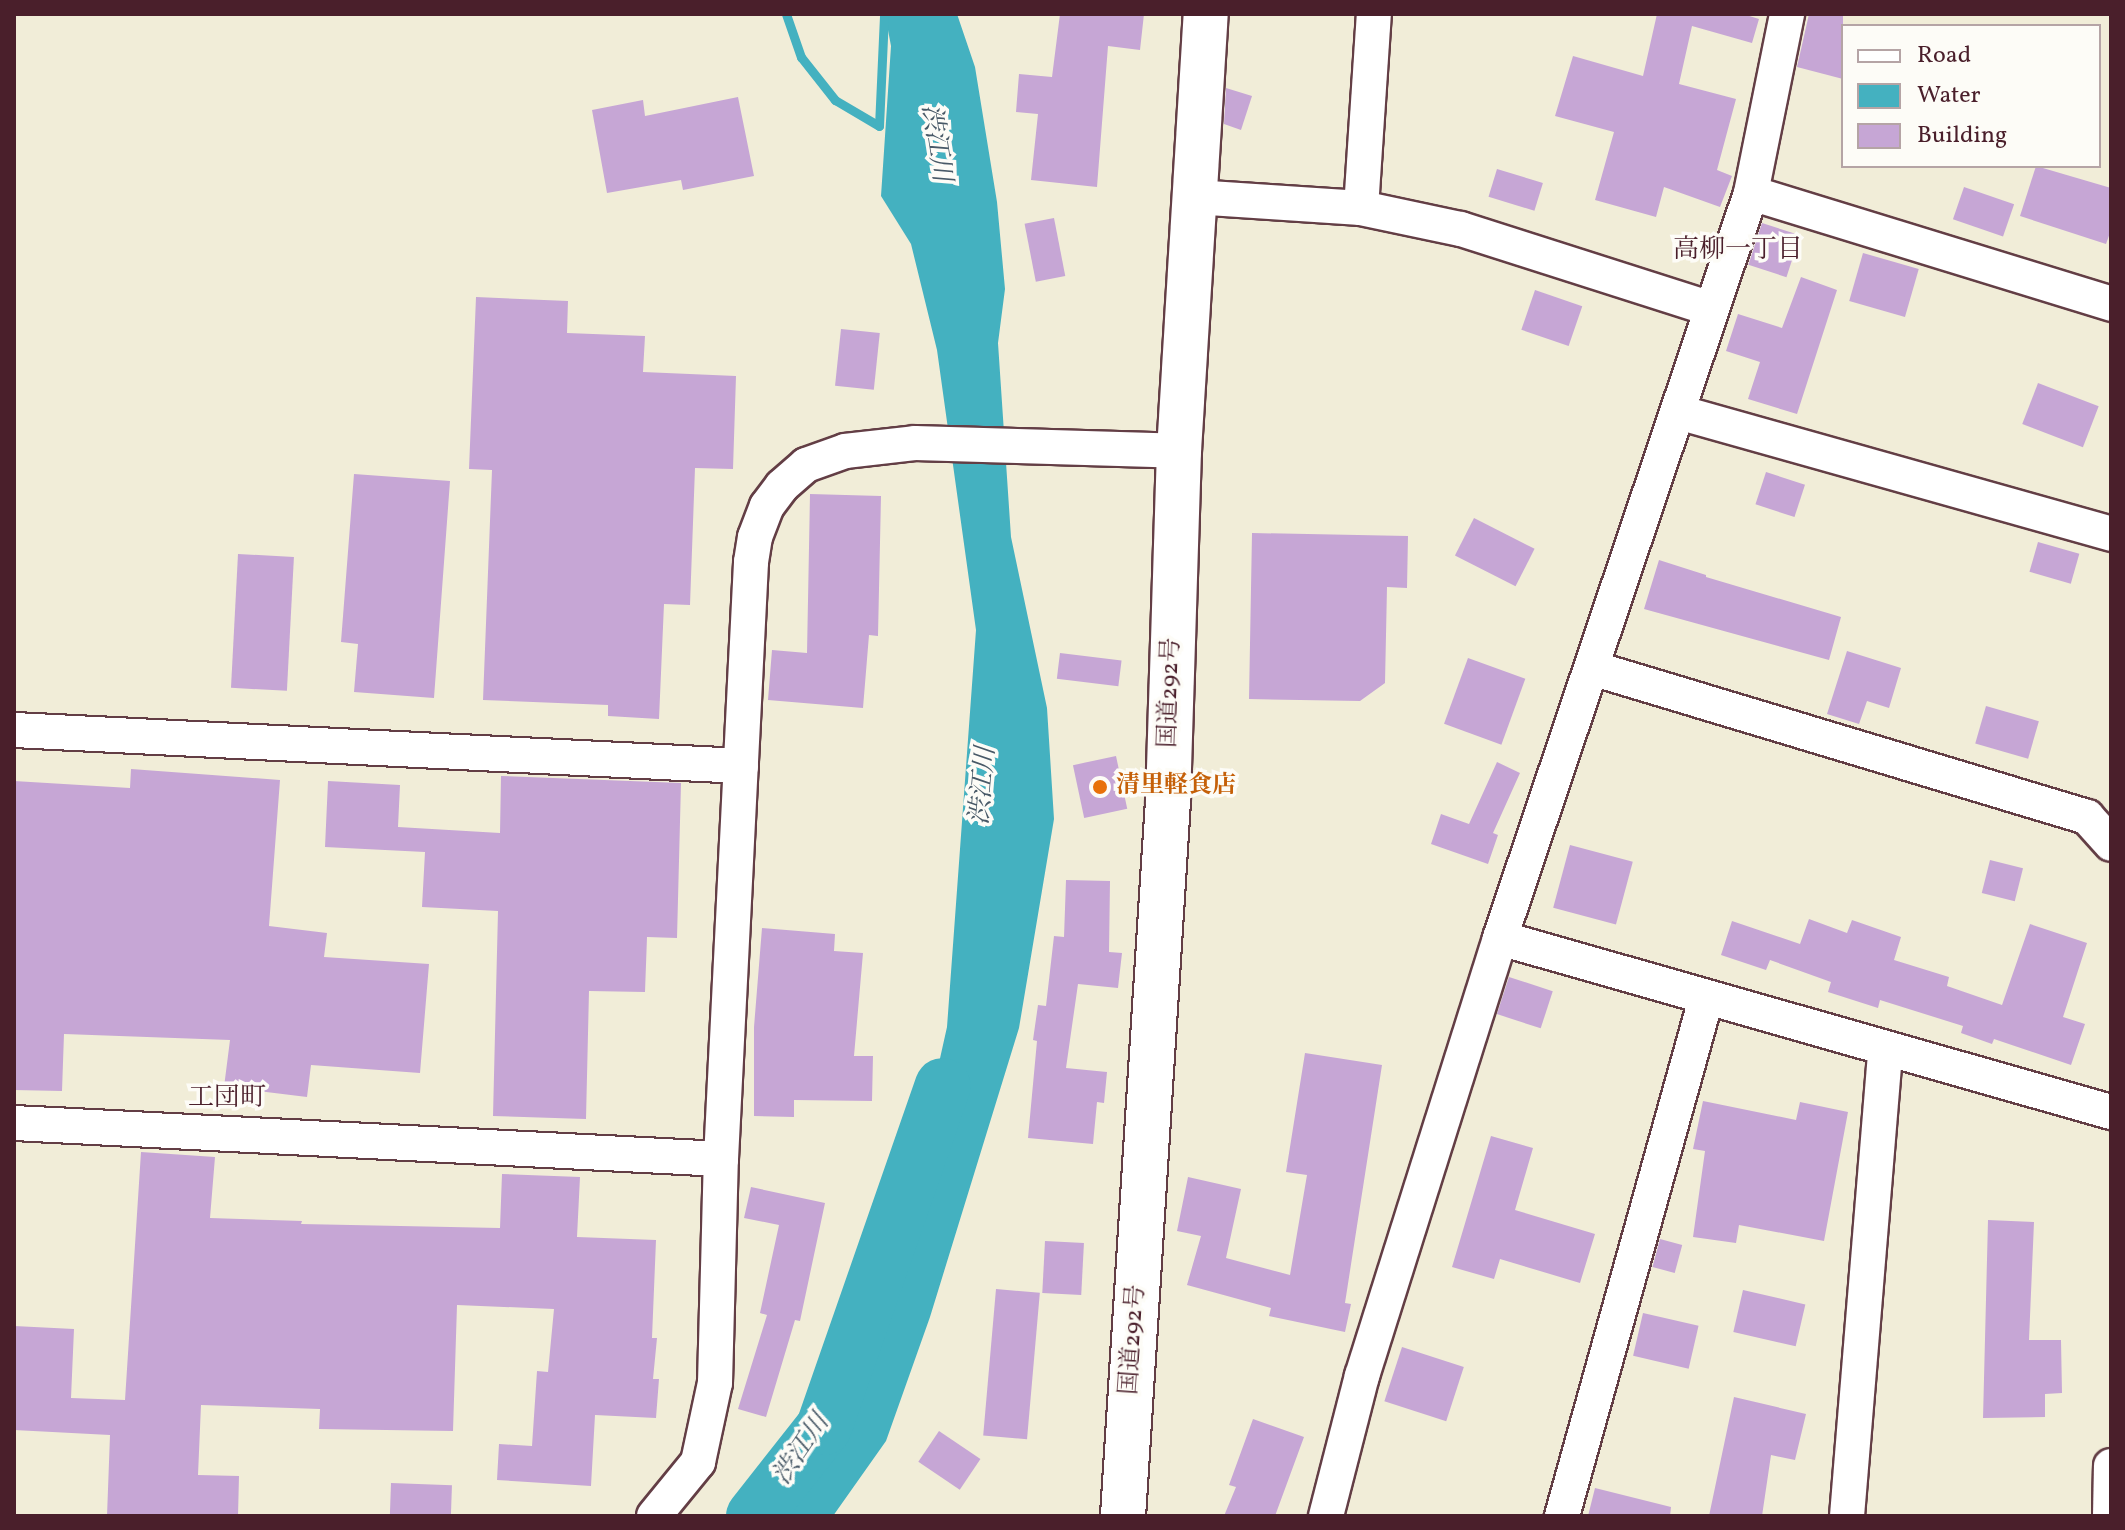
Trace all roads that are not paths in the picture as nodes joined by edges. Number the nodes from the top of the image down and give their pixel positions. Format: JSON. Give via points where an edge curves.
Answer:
{"nodes":[{"id":1,"x":1206,"y":14,"type":"edge"},
{"id":2,"x":1374,"y":14,"type":"edge"},
{"id":3,"x":1787,"y":14,"type":"edge"},
{"id":4,"x":1751,"y":193,"type":"junction"},
{"id":5,"x":1194,"y":197,"type":"junction"},
{"id":6,"x":1361,"y":208,"type":"junction"},
{"id":7,"x":2111,"y":304,"type":"edge"},
{"id":8,"x":1711,"y":309,"type":"junction"},
{"id":9,"x":1678,"y":412,"type":"junction"},
{"id":10,"x":1179,"y":451,"type":"junction"},
{"id":11,"x":2111,"y":534,"type":"edge"},
{"id":12,"x":1592,"y":668,"type":"junction"},
{"id":13,"x":14,"y":730,"type":"edge"},
{"id":14,"x":741,"y":766,"type":"junction"},
{"id":15,"x":2110,"y":841,"type":"edge"},
{"id":16,"x":1500,"y":938,"type":"junction"},
{"id":17,"x":1706,"y":999,"type":"junction"},
{"id":18,"x":1885,"y":1049,"type":"junction"},
{"id":19,"x":2111,"y":1112,"type":"edge"},
{"id":20,"x":14,"y":1123,"type":"edge"},
{"id":21,"x":721,"y":1159,"type":"junction"},
{"id":22,"x":2111,"y":1466,"type":"edge"},
{"id":23,"x":654,"y":1516,"type":"edge"},
{"id":24,"x":1123,"y":1516,"type":"edge"},
{"id":25,"x":1326,"y":1516,"type":"edge"},
{"id":26,"x":1562,"y":1516,"type":"edge"},
{"id":27,"x":1847,"y":1516,"type":"edge"},
{"id":28,"x":2110,"y":1516,"type":"edge"}],
"edges":[{"from":1,"to":5,"type":"highway","name":"国道292号"},
{"from":2,"to":6,"type":"street"},
{"from":3,"to":4,"type":"street"},
{"from":4,"to":7,"type":"street"},
{"from":4,"to":8,"type":"street"},
{"from":5,"to":6,"type":"street"},
{"from":5,"to":10,"type":"highway","name":"国道292号"},
{"from":6,"to":8,"type":"street","via":[[1461,229]]},
{"from":8,"to":9,"type":"street"},
{"from":9,"to":11,"type":"street"},
{"from":9,"to":12,"type":"street"},
{"from":10,"to":14,"type":"street","via":[[915,443],[845,451],[806,465],[767,506],[755,537]]},
{"from":10,"to":24,"type":"highway","name":"国道292号","via":[[1168,800]]},
{"from":12,"to":15,"type":"street","via":[[2087,817]]},
{"from":12,"to":16,"type":"street"},
{"from":13,"to":14,"type":"street"},
{"from":14,"to":21,"type":"street"},
{"from":16,"to":17,"type":"street"},
{"from":16,"to":25,"type":"street","via":[[1362,1376]]},
{"from":17,"to":18,"type":"street"},
{"from":17,"to":26,"type":"street"},
{"from":18,"to":19,"type":"street"},
{"from":18,"to":27,"type":"street"},
{"from":20,"to":21,"type":"street"},
{"from":21,"to":23,"type":"street","via":[[715,1383],[698,1462]]},
{"from":22,"to":28,"type":"street"}]}
